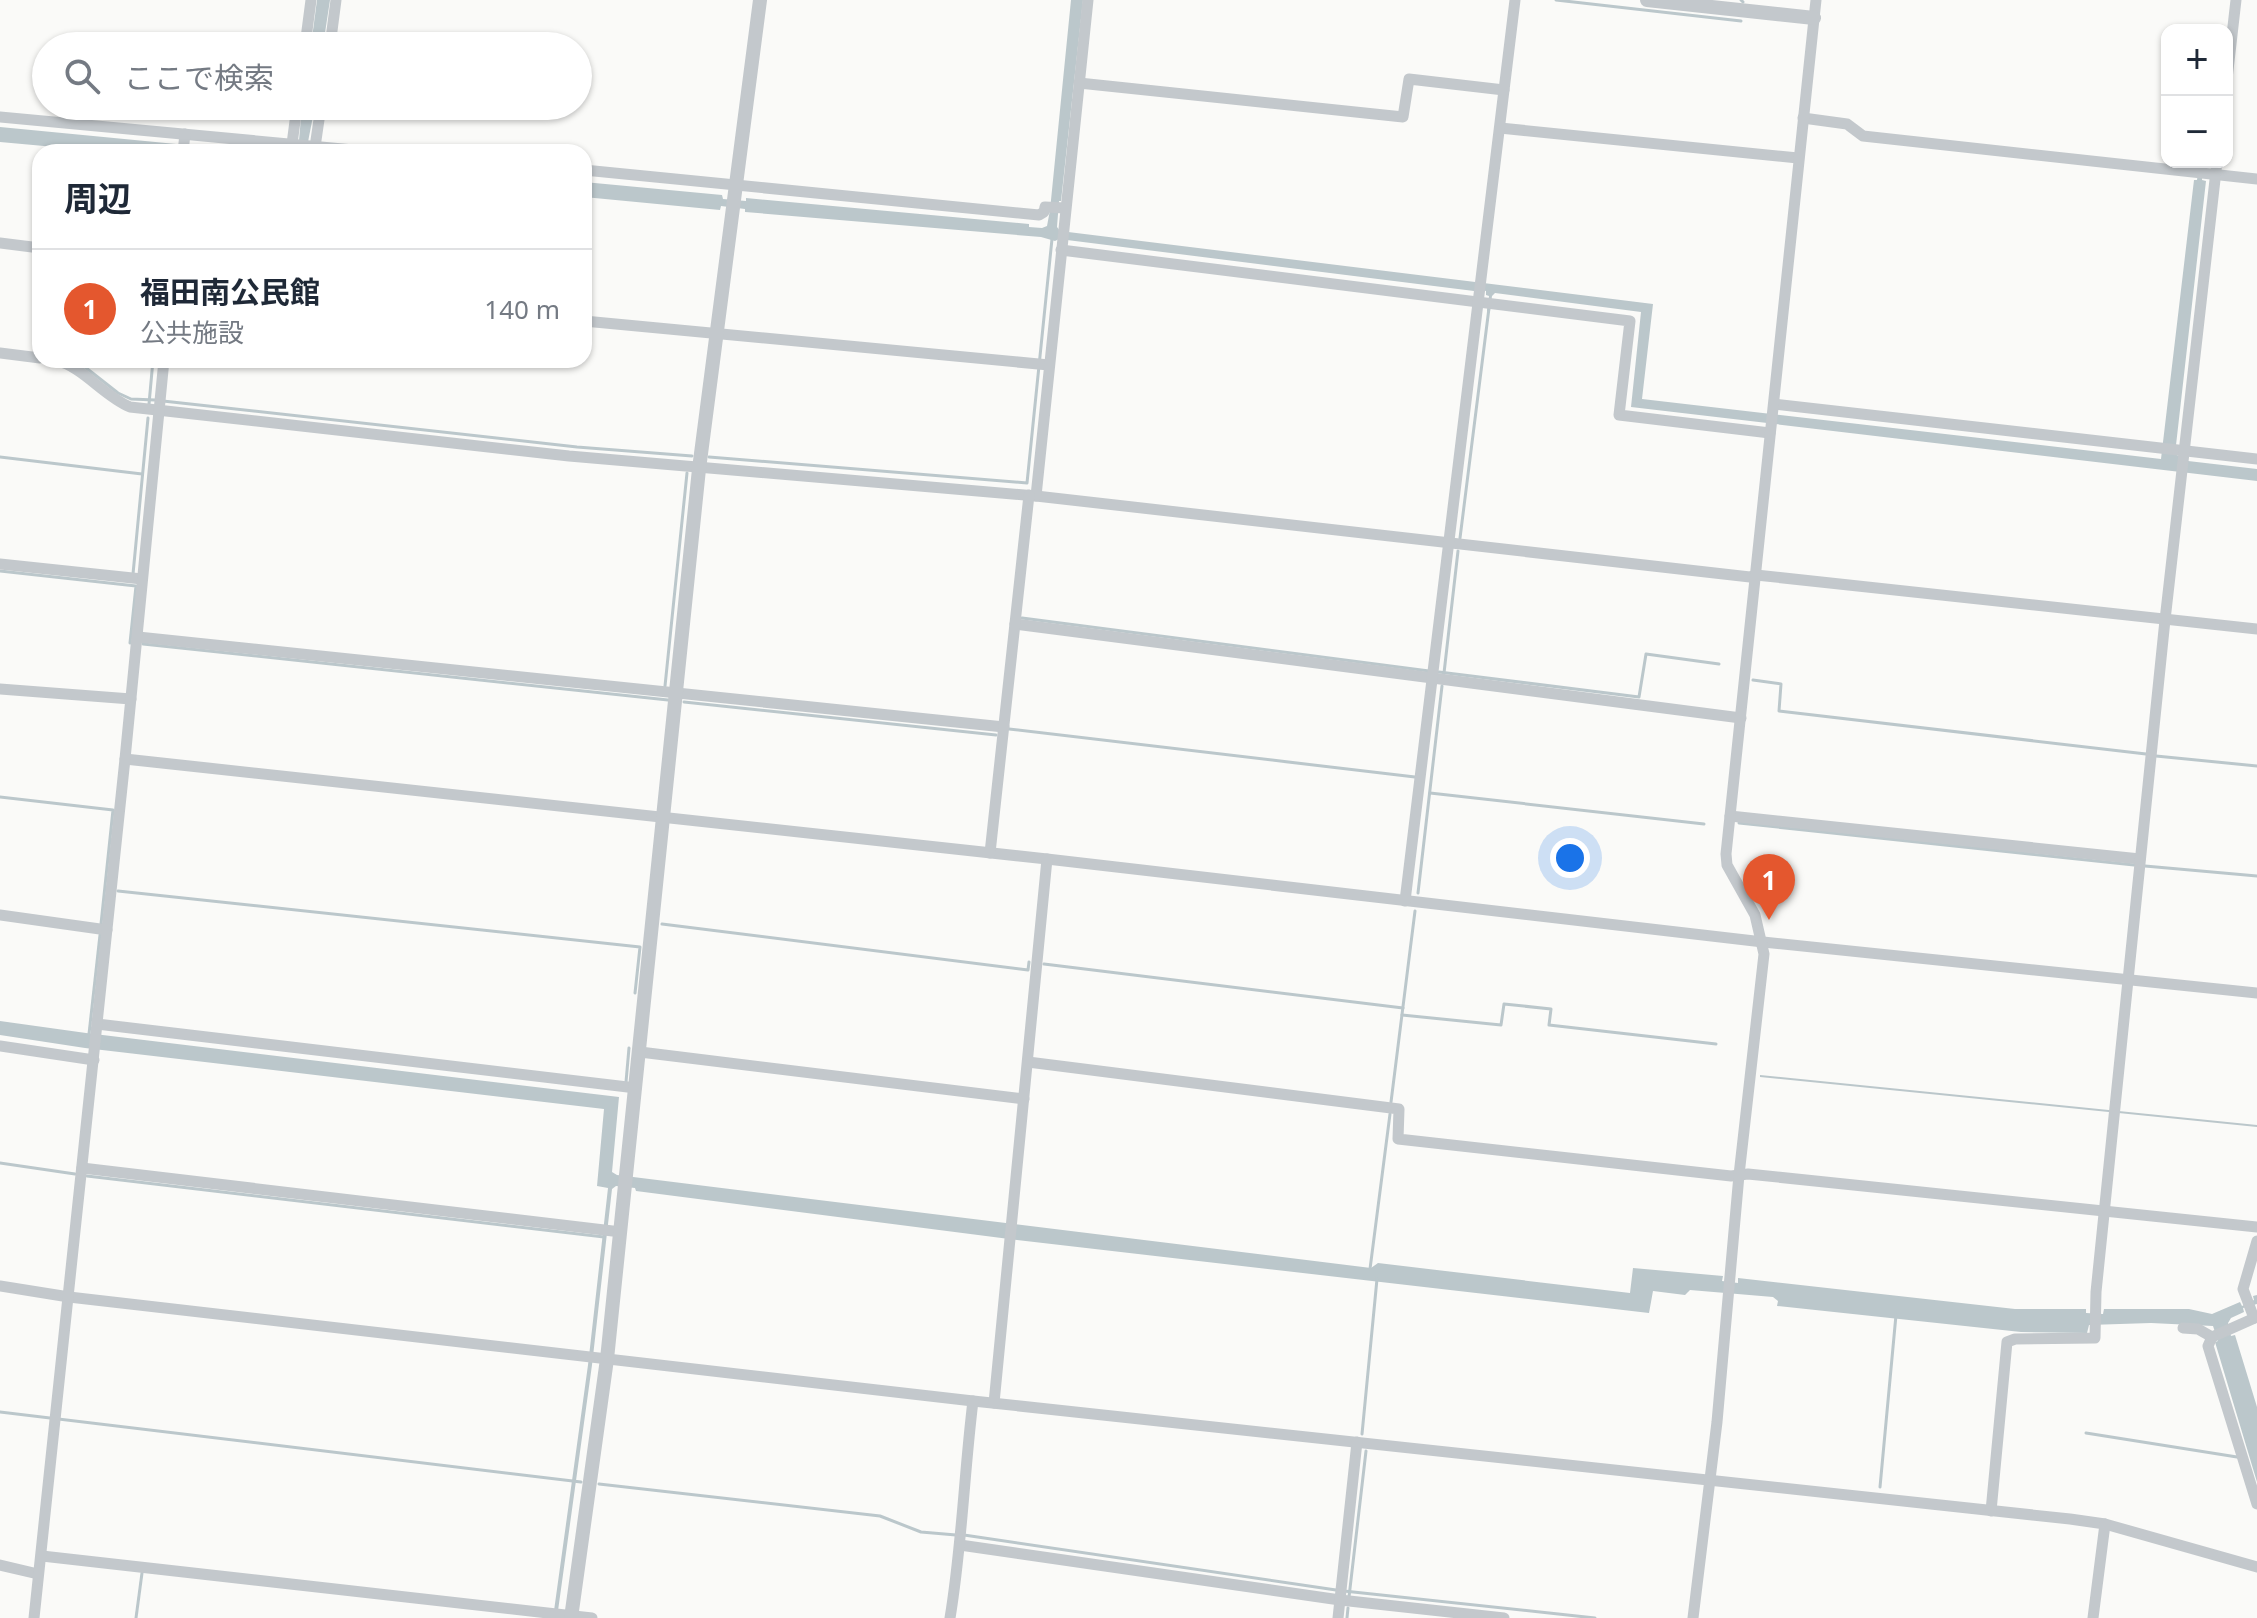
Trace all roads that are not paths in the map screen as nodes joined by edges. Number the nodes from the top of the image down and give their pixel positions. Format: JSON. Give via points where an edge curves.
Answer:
{"nodes":[{"id":1,"x":311,"y":0,"type":"edge"},
{"id":2,"x":336,"y":0,"type":"edge"},
{"id":3,"x":760,"y":0,"type":"edge"},
{"id":4,"x":1088,"y":0,"type":"edge"},
{"id":5,"x":1515,"y":0,"type":"edge"},
{"id":6,"x":1647,"y":0,"type":"edge"},
{"id":7,"x":1816,"y":0,"type":"edge"},
{"id":8,"x":2236,"y":0,"type":"edge"},
{"id":9,"x":1814,"y":18,"type":"junction"},
{"id":10,"x":2233,"y":26,"type":"edge"},
{"id":11,"x":307,"y":32,"type":"edge"},
{"id":12,"x":332,"y":32,"type":"edge"},
{"id":13,"x":1079,"y":83,"type":"junction"},
{"id":14,"x":1504,"y":90,"type":"junction"},
{"id":15,"x":0,"y":117,"type":"edge"},
{"id":16,"x":1803,"y":118,"type":"junction"},
{"id":17,"x":296,"y":120,"type":"edge"},
{"id":18,"x":318,"y":120,"type":"edge"},
{"id":19,"x":1500,"y":128,"type":"junction"},
{"id":20,"x":184,"y":144,"type":"edge"},
{"id":21,"x":294,"y":144,"type":"joint"},
{"id":22,"x":312,"y":144,"type":"edge"},
{"id":23,"x":1798,"y":158,"type":"junction"},
{"id":24,"x":592,"y":171,"type":"edge"},
{"id":25,"x":2208,"y":171,"type":"edge"},
{"id":26,"x":2257,"y":179,"type":"edge"},
{"id":27,"x":734,"y":197,"type":"junction"},
{"id":28,"x":1065,"y":208,"type":"junction"},
{"id":29,"x":0,"y":243,"type":"edge"},
{"id":30,"x":32,"y":247,"type":"edge"},
{"id":31,"x":1061,"y":247,"type":"junction"},
{"id":32,"x":1484,"y":301,"type":"junction"},
{"id":33,"x":592,"y":322,"type":"edge"},
{"id":34,"x":717,"y":334,"type":"junction"},
{"id":35,"x":0,"y":353,"type":"edge"},
{"id":36,"x":32,"y":357,"type":"edge"},
{"id":37,"x":1043,"y":364,"type":"junction"},
{"id":38,"x":75,"y":368,"type":"edge"},
{"id":39,"x":163,"y":368,"type":"edge"},
{"id":40,"x":159,"y":404,"type":"junction"},
{"id":41,"x":1772,"y":418,"type":"junction"},
{"id":42,"x":2182,"y":458,"type":"junction"},
{"id":43,"x":2257,"y":459,"type":"edge"},
{"id":44,"x":699,"y":469,"type":"junction"},
{"id":45,"x":1032,"y":496,"type":"junction"},
{"id":46,"x":1450,"y":543,"type":"junction"},
{"id":47,"x":0,"y":564,"type":"edge"},
{"id":48,"x":1756,"y":575,"type":"junction"},
{"id":49,"x":142,"y":579,"type":"junction"},
{"id":50,"x":2165,"y":620,"type":"junction"},
{"id":51,"x":1015,"y":624,"type":"junction"},
{"id":52,"x":2257,"y":629,"type":"edge"},
{"id":53,"x":138,"y":637,"type":"junction"},
{"id":54,"x":1433,"y":678,"type":"junction"},
{"id":55,"x":0,"y":689,"type":"edge"},
{"id":56,"x":676,"y":694,"type":"junction"},
{"id":57,"x":131,"y":699,"type":"junction"},
{"id":58,"x":1741,"y":718,"type":"junction"},
{"id":59,"x":1004,"y":727,"type":"junction"},
{"id":60,"x":125,"y":759,"type":"junction"},
{"id":61,"x":1730,"y":816,"type":"junction"},
{"id":62,"x":664,"y":817,"type":"junction"},
{"id":63,"x":990,"y":853,"type":"junction"},
{"id":64,"x":1047,"y":859,"type":"junction"},
{"id":65,"x":2140,"y":859,"type":"junction"},
{"id":66,"x":1405,"y":901,"type":"junction"},
{"id":67,"x":0,"y":915,"type":"edge"},
{"id":68,"x":107,"y":930,"type":"junction"},
{"id":69,"x":1763,"y":942,"type":"junction"},
{"id":70,"x":2127,"y":979,"type":"junction"},
{"id":71,"x":2257,"y":993,"type":"edge"},
{"id":72,"x":97,"y":1028,"type":"junction"},
{"id":73,"x":0,"y":1046,"type":"edge"},
{"id":74,"x":640,"y":1052,"type":"junction"},
{"id":75,"x":94,"y":1056,"type":"junction"},
{"id":76,"x":1028,"y":1062,"type":"junction"},
{"id":77,"x":636,"y":1088,"type":"junction"},
{"id":78,"x":1024,"y":1099,"type":"junction"},
{"id":79,"x":82,"y":1168,"type":"junction"},
{"id":80,"x":1739,"y":1175,"type":"junction"},
{"id":81,"x":2104,"y":1212,"type":"junction"},
{"id":82,"x":2257,"y":1227,"type":"edge"},
{"id":83,"x":611,"y":1230,"type":"junction"},
{"id":84,"x":2257,"y":1241,"type":"edge"},
{"id":85,"x":2257,"y":1283,"type":"edge"},
{"id":86,"x":0,"y":1286,"type":"edge"},
{"id":87,"x":69,"y":1297,"type":"junction"},
{"id":88,"x":2250,"y":1306,"type":"edge"},
{"id":89,"x":2183,"y":1328,"type":"dead end"},
{"id":90,"x":2213,"y":1336,"type":"junction"},
{"id":91,"x":597,"y":1357,"type":"junction"},
{"id":92,"x":973,"y":1401,"type":"junction"},
{"id":93,"x":994,"y":1403,"type":"junction"},
{"id":94,"x":1357,"y":1442,"type":"junction"},
{"id":95,"x":1711,"y":1480,"type":"junction"},
{"id":96,"x":2257,"y":1504,"type":"edge"},
{"id":97,"x":1991,"y":1511,"type":"junction"},
{"id":98,"x":2105,"y":1524,"type":"junction"},
{"id":99,"x":961,"y":1538,"type":"junction"},
{"id":100,"x":42,"y":1556,"type":"junction"},
{"id":101,"x":0,"y":1565,"type":"edge"},
{"id":102,"x":2257,"y":1567,"type":"edge"},
{"id":103,"x":38,"y":1574,"type":"junction"},
{"id":104,"x":1340,"y":1593,"type":"junction"},
{"id":105,"x":563,"y":1615,"type":"edge"},
{"id":106,"x":34,"y":1618,"type":"edge"},
{"id":107,"x":592,"y":1618,"type":"edge"},
{"id":108,"x":950,"y":1618,"type":"edge"},
{"id":109,"x":1338,"y":1618,"type":"edge"},
{"id":110,"x":1504,"y":1618,"type":"edge"},
{"id":111,"x":1693,"y":1618,"type":"edge"},
{"id":112,"x":2093,"y":1618,"type":"edge"}],
"edges":[{"from":1,"to":11,"type":"street"},
{"from":2,"to":12,"type":"street"},
{"from":3,"to":27,"type":"street"},
{"from":4,"to":13,"type":"street"},
{"from":5,"to":14,"type":"street"},
{"from":6,"to":9,"type":"street"},
{"from":7,"to":9,"type":"street"},
{"from":8,"to":10,"type":"street"},
{"from":9,"to":16,"type":"street"},
{"from":13,"to":14,"type":"street","via":[[1403,117],[1409,79]]},
{"from":13,"to":28,"type":"street"},
{"from":14,"to":19,"type":"street"},
{"from":15,"to":20,"type":"street"},
{"from":16,"to":23,"type":"street"},
{"from":16,"to":25,"type":"street","via":[[1847,124],[1863,136]]},
{"from":17,"to":21,"type":"street"},
{"from":18,"to":22,"type":"street"},
{"from":19,"to":23,"type":"street"},
{"from":19,"to":32,"type":"street","via":[[1481,279]]},
{"from":20,"to":21,"type":"street"},
{"from":23,"to":41,"type":"street"},
{"from":24,"to":27,"type":"street"},
{"from":25,"to":26,"type":"street"},
{"from":25,"to":42,"type":"street"},
{"from":27,"to":28,"type":"street","via":[[1039,215],[1045,207]]},
{"from":27,"to":34,"type":"street"},
{"from":28,"to":31,"type":"street"},
{"from":29,"to":30,"type":"street"},
{"from":31,"to":32,"type":"street"},
{"from":31,"to":37,"type":"street"},
{"from":32,"to":41,"type":"street","via":[[1630,321],[1619,415]]},
{"from":32,"to":46,"type":"street"},
{"from":33,"to":34,"type":"street"},
{"from":34,"to":37,"type":"street"},
{"from":34,"to":44,"type":"street"},
{"from":35,"to":36,"type":"street"},
{"from":37,"to":45,"type":"street"},
{"from":38,"to":40,"type":"street","via":[[116,401],[130,407]]},
{"from":39,"to":40,"type":"street"},
{"from":40,"to":44,"type":"street"},
{"from":40,"to":49,"type":"street"},
{"from":41,"to":42,"type":"street","via":[[2159,448]]},
{"from":41,"to":48,"type":"street"},
{"from":42,"to":43,"type":"street"},
{"from":42,"to":50,"type":"street"},
{"from":44,"to":45,"type":"street"},
{"from":44,"to":56,"type":"street"},
{"from":45,"to":46,"type":"street"},
{"from":45,"to":51,"type":"street"},
{"from":46,"to":48,"type":"street"},
{"from":46,"to":54,"type":"street"},
{"from":47,"to":49,"type":"street"},
{"from":48,"to":50,"type":"street"},
{"from":48,"to":58,"type":"street"},
{"from":49,"to":53,"type":"street"},
{"from":50,"to":52,"type":"street"},
{"from":50,"to":65,"type":"street"},
{"from":51,"to":54,"type":"street"},
{"from":51,"to":59,"type":"street"},
{"from":53,"to":56,"type":"street"},
{"from":53,"to":57,"type":"street"},
{"from":54,"to":58,"type":"street"},
{"from":54,"to":66,"type":"street"},
{"from":55,"to":57,"type":"street"},
{"from":56,"to":59,"type":"street"},
{"from":56,"to":62,"type":"street"},
{"from":57,"to":60,"type":"street"},
{"from":58,"to":61,"type":"street"},
{"from":59,"to":63,"type":"street"},
{"from":60,"to":62,"type":"street"},
{"from":60,"to":68,"type":"street"},
{"from":61,"to":65,"type":"street"},
{"from":61,"to":69,"type":"street","via":[[1727,865],[1755,915]]},
{"from":62,"to":63,"type":"street"},
{"from":62,"to":74,"type":"street"},
{"from":63,"to":64,"type":"street"},
{"from":64,"to":66,"type":"street"},
{"from":64,"to":76,"type":"street"},
{"from":65,"to":70,"type":"street"},
{"from":66,"to":69,"type":"street"},
{"from":67,"to":68,"type":"street"},
{"from":68,"to":72,"type":"street"},
{"from":69,"to":70,"type":"street"},
{"from":69,"to":80,"type":"street"},
{"from":70,"to":71,"type":"street"},
{"from":70,"to":81,"type":"street"},
{"from":72,"to":75,"type":"street"},
{"from":72,"to":77,"type":"street"},
{"from":73,"to":75,"type":"street"},
{"from":74,"to":77,"type":"street"},
{"from":74,"to":78,"type":"street"},
{"from":75,"to":79,"type":"street"},
{"from":76,"to":78,"type":"street"},
{"from":76,"to":80,"type":"street","via":[[1399,1109],[1398,1139]]},
{"from":77,"to":83,"type":"street","via":[[626,1182]]},
{"from":78,"to":93,"type":"street"},
{"from":79,"to":83,"type":"street"},
{"from":79,"to":87,"type":"street"},
{"from":80,"to":81,"type":"street"},
{"from":80,"to":95,"type":"street"},
{"from":81,"to":82,"type":"street"},
{"from":81,"to":97,"type":"street","via":[[2095,1338],[2007,1342]]},
{"from":83,"to":91,"type":"street"},
{"from":84,"to":88,"type":"street"},
{"from":85,"to":88,"type":"street"},
{"from":86,"to":87,"type":"street"},
{"from":87,"to":91,"type":"street"},
{"from":87,"to":100,"type":"street"},
{"from":88,"to":90,"type":"street","via":[[2235,1327]]},
{"from":89,"to":90,"type":"street"},
{"from":90,"to":96,"type":"street","via":[[2208,1346]]},
{"from":91,"to":92,"type":"street"},
{"from":91,"to":105,"type":"street"},
{"from":92,"to":93,"type":"street"},
{"from":92,"to":99,"type":"street"},
{"from":93,"to":94,"type":"street"},
{"from":94,"to":95,"type":"street"},
{"from":94,"to":104,"type":"street"},
{"from":95,"to":97,"type":"street"},
{"from":95,"to":111,"type":"street"},
{"from":97,"to":98,"type":"street"},
{"from":98,"to":102,"type":"street"},
{"from":98,"to":112,"type":"street"},
{"from":99,"to":104,"type":"street"},
{"from":99,"to":108,"type":"street"},
{"from":100,"to":103,"type":"street"},
{"from":100,"to":105,"type":"street"},
{"from":101,"to":103,"type":"street"},
{"from":103,"to":106,"type":"street"},
{"from":104,"to":109,"type":"street"},
{"from":104,"to":110,"type":"street"},
{"from":105,"to":107,"type":"street"}]}
